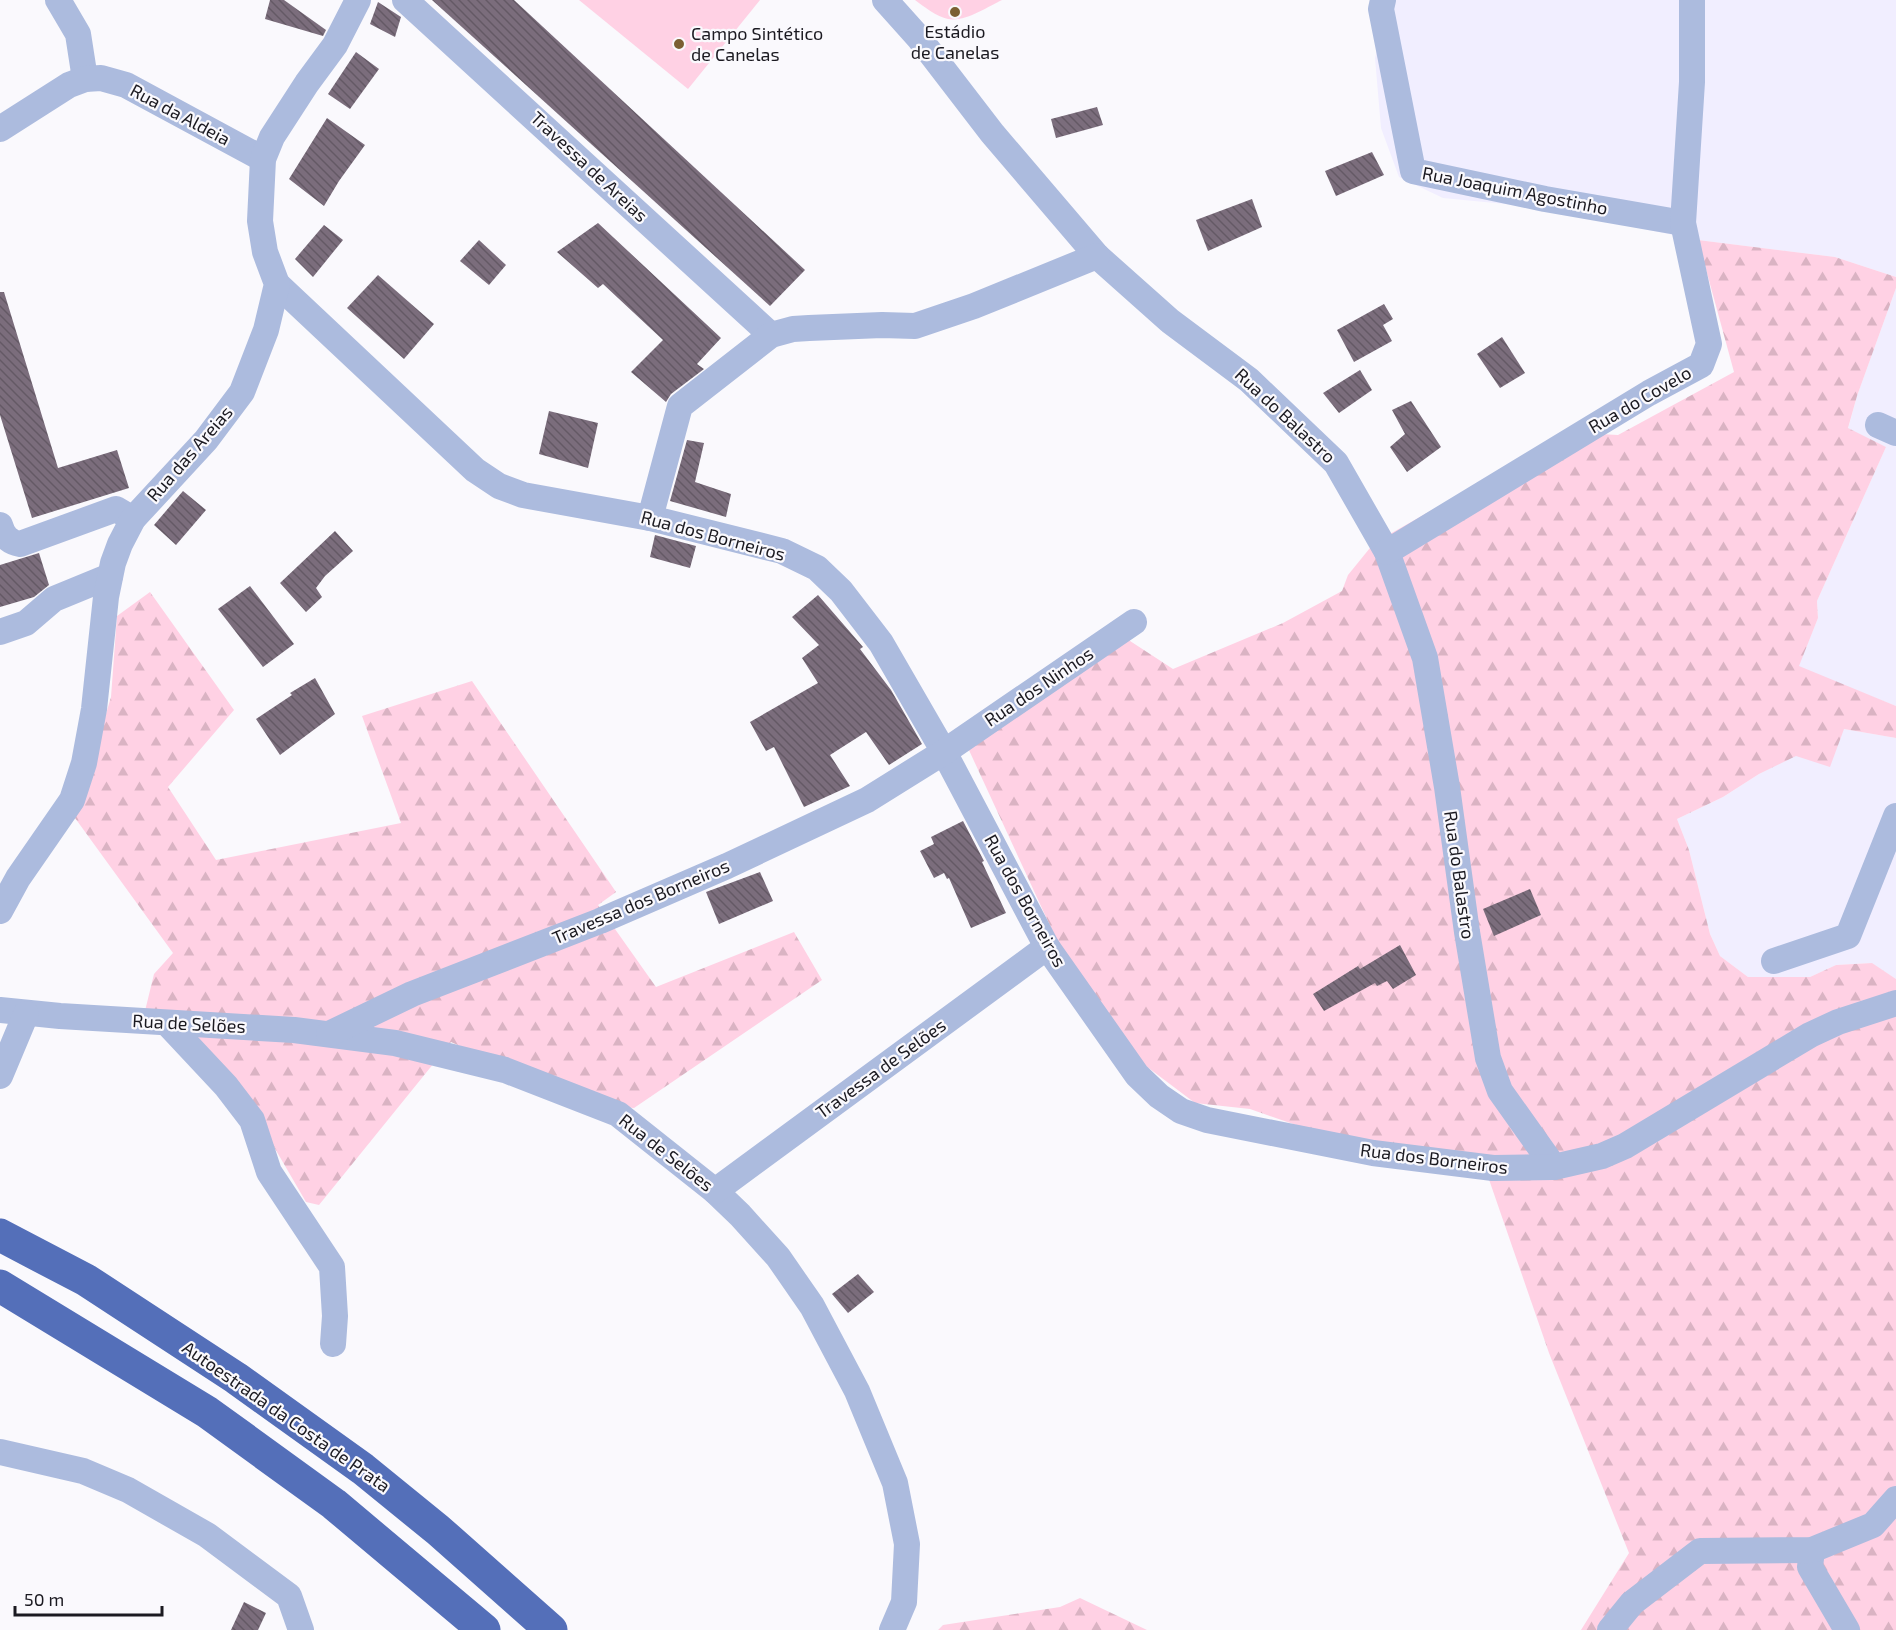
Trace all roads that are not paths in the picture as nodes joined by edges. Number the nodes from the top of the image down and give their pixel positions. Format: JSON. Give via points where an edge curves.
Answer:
{"nodes":[{"id":1,"x":58,"y":0,"type":"edge"},
{"id":2,"x":358,"y":0,"type":"edge"},
{"id":3,"x":405,"y":0,"type":"edge"},
{"id":4,"x":885,"y":0,"type":"edge"},
{"id":5,"x":1383,"y":0,"type":"edge"},
{"id":6,"x":1692,"y":0,"type":"edge"},
{"id":7,"x":85,"y":79,"type":"junction"},
{"id":8,"x":0,"y":129,"type":"edge"},
{"id":9,"x":263,"y":159,"type":"junction"},
{"id":10,"x":1683,"y":224,"type":"junction"},
{"id":11,"x":1097,"y":256,"type":"junction"},
{"id":12,"x":277,"y":284,"type":"junction"},
{"id":13,"x":771,"y":335,"type":"junction"},
{"id":14,"x":650,"y":518,"type":"junction"},
{"id":15,"x":133,"y":519,"type":"junction"},
{"id":16,"x":0,"y":525,"type":"edge"},
{"id":17,"x":1387,"y":552,"type":"junction"},
{"id":18,"x":110,"y":576,"type":"junction"},
{"id":19,"x":1134,"y":622,"type":"dead end"},
{"id":20,"x":0,"y":632,"type":"edge"},
{"id":21,"x":944,"y":752,"type":"junction"},
{"id":22,"x":1896,"y":816,"type":"edge"},
{"id":23,"x":0,"y":911,"type":"edge"},
{"id":24,"x":1047,"y":947,"type":"junction"},
{"id":25,"x":1774,"y":961,"type":"dead end"},
{"id":26,"x":1896,"y":1003,"type":"edge"},
{"id":27,"x":0,"y":1010,"type":"edge"},
{"id":28,"x":26,"y":1014,"type":"junction"},
{"id":29,"x":168,"y":1024,"type":"junction"},
{"id":30,"x":329,"y":1034,"type":"junction"},
{"id":31,"x":0,"y":1076,"type":"edge"},
{"id":32,"x":1554,"y":1167,"type":"junction"},
{"id":33,"x":715,"y":1191,"type":"junction"},
{"id":34,"x":0,"y":1235,"type":"edge"},
{"id":35,"x":0,"y":1286,"type":"edge"},
{"id":36,"x":333,"y":1344,"type":"dead end"},
{"id":37,"x":0,"y":1452,"type":"edge"},
{"id":38,"x":1896,"y":1499,"type":"edge"},
{"id":39,"x":1812,"y":1550,"type":"junction"},
{"id":40,"x":301,"y":1630,"type":"edge"},
{"id":41,"x":484,"y":1630,"type":"edge"},
{"id":42,"x":551,"y":1630,"type":"edge"},
{"id":43,"x":892,"y":1630,"type":"edge"},
{"id":44,"x":1610,"y":1630,"type":"edge"},
{"id":45,"x":1847,"y":1630,"type":"edge"}],
"edges":[{"from":1,"to":7,"type":"street","via":[[78,34]]},
{"from":2,"to":9,"type":"street","via":[[335,45],[272,137]]},
{"from":3,"to":13,"type":"street","name":"Travessa de Areias"},
{"from":4,"to":11,"type":"street","name":"Rua do Balastro"},
{"from":5,"to":10,"type":"street","name":"Rua Joaquim Agostinho","via":[[1381,9],[1413,171]]},
{"from":6,"to":10,"type":"street","name":"Rua do Covelo","via":[[1692,82]]},
{"from":7,"to":8,"type":"street"},
{"from":7,"to":9,"type":"street","name":"Rua da Aldeia","via":[[101,78],[126,85]]},
{"from":9,"to":12,"type":"street","via":[[260,221],[265,252]]},
{"from":10,"to":17,"type":"street","name":"Rua do Covelo","via":[[1709,344],[1701,365]]},
{"from":11,"to":13,"type":"street","via":[[915,326],[801,329]]},
{"from":11,"to":17,"type":"street","name":"Rua do Balastro","via":[[1170,321],[1250,380],[1336,463]]},
{"from":12,"to":14,"type":"street","name":"Rua dos Borneiros","via":[[475,470],[499,486],[523,495]]},
{"from":12,"to":15,"type":"street","name":"Rua das Areias","via":[[266,330],[242,392],[206,440]]},
{"from":13,"to":14,"type":"street","via":[[680,406]]},
{"from":14,"to":21,"type":"street","name":"Rua dos Borneiros","via":[[782,551],[817,568],[841,591],[881,643]]},
{"from":15,"to":16,"type":"street","via":[[116,509],[20,544],[10,542]]},
{"from":15,"to":18,"type":"street","name":"Rua das Areias"},
{"from":17,"to":32,"type":"street","name":"Rua do Balastro","via":[[1425,658],[1488,1058],[1500,1091]]},
{"from":18,"to":20,"type":"street","via":[[54,599],[26,623]]},
{"from":18,"to":23,"type":"street","name":"Rua das Areias","via":[[94,709],[72,800]]},
{"from":19,"to":21,"type":"street","name":"Rua dos Ninhos"},
{"from":21,"to":24,"type":"street","name":"Rua dos Borneiros"},
{"from":21,"to":30,"type":"street","name":"Travessa dos Borneiros","via":[[867,800],[727,866],[600,921],[412,994]]},
{"from":22,"to":25,"type":"street","via":[[1848,936]]},
{"from":24,"to":32,"type":"street","name":"Rua dos Borneiros","via":[[1137,1074],[1181,1111],[1207,1120],[1373,1153],[1493,1168]]},
{"from":24,"to":33,"type":"street","name":"Travessa de Selões"},
{"from":26,"to":32,"type":"street","name":"Rua dos Borneiros","via":[[1810,1035],[1625,1146],[1602,1156]]},
{"from":27,"to":28,"type":"street","name":"Rua de Selões"},
{"from":28,"to":29,"type":"street","name":"Rua de Selões"},
{"from":28,"to":31,"type":"street"},
{"from":29,"to":30,"type":"street","name":"Rua de Selões"},
{"from":29,"to":36,"type":"street","via":[[252,1120],[269,1172],[332,1267]]},
{"from":30,"to":33,"type":"street","name":"Rua de Selões","via":[[395,1043],[505,1070],[618,1114]]},
{"from":33,"to":43,"type":"street","name":"Rua de Selões","via":[[778,1257],[812,1305],[856,1391],[895,1483],[907,1544],[904,1602]]},
{"from":34,"to":42,"type":"highway","name":"Autoestrada da Costa de Prata","via":[[96,1287],[236,1378],[363,1469]]},
{"from":35,"to":41,"type":"highway","via":[[207,1412],[334,1504]]},
{"from":37,"to":40,"type":"street","via":[[83,1471],[128,1490],[207,1535],[289,1596]]},
{"from":38,"to":39,"type":"street","via":[[1873,1525]]},
{"from":39,"to":44,"type":"street","via":[[1700,1551],[1632,1603]]},
{"from":39,"to":45,"type":"street","via":[[1810,1568]]}]}
